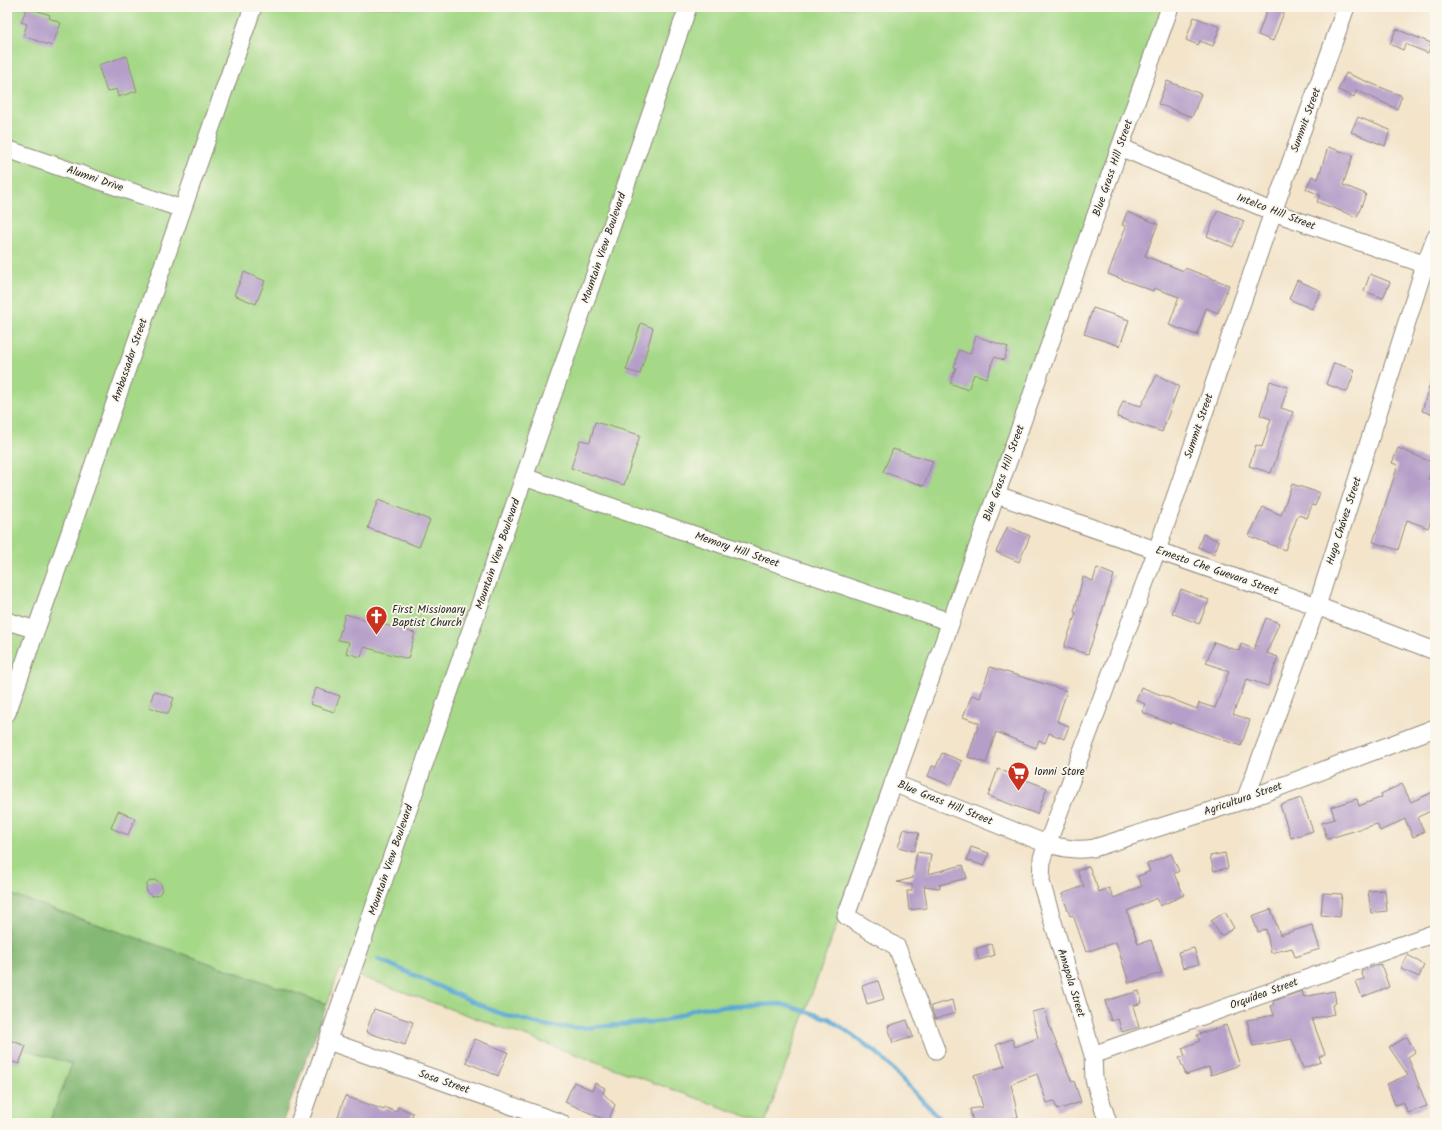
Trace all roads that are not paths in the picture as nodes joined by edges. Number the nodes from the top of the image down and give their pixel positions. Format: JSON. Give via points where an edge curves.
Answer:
{"nodes":[{"id":1,"x":253,"y":7,"type":"edge"},
{"id":2,"x":688,"y":7,"type":"edge"},
{"id":3,"x":1170,"y":7,"type":"edge"},
{"id":4,"x":1346,"y":7,"type":"edge"},
{"id":5,"x":1120,"y":147,"type":"junction"},
{"id":6,"x":7,"y":148,"type":"edge"},
{"id":7,"x":182,"y":209,"type":"junction"},
{"id":8,"x":1273,"y":212,"type":"junction"},
{"id":9,"x":1435,"y":238,"type":"edge"},
{"id":10,"x":1430,"y":267,"type":"edge"},
{"id":11,"x":524,"y":477,"type":"junction"},
{"id":12,"x":997,"y":495,"type":"junction"},
{"id":13,"x":1157,"y":550,"type":"junction"},
{"id":14,"x":1317,"y":606,"type":"junction"},
{"id":15,"x":7,"y":621,"type":"edge"},
{"id":16,"x":950,"y":622,"type":"junction"},
{"id":17,"x":36,"y":630,"type":"junction"},
{"id":18,"x":1435,"y":651,"type":"edge"},
{"id":19,"x":7,"y":713,"type":"edge"},
{"id":20,"x":1435,"y":728,"type":"edge"},
{"id":21,"x":893,"y":783,"type":"junction"},
{"id":22,"x":1245,"y":800,"type":"junction"},
{"id":23,"x":1048,"y":844,"type":"junction"},
{"id":24,"x":1435,"y":933,"type":"edge"},
{"id":25,"x":328,"y":1041,"type":"junction"},
{"id":26,"x":936,"y":1050,"type":"dead end"},
{"id":27,"x":1093,"y":1055,"type":"junction"},
{"id":28,"x":299,"y":1123,"type":"edge"},
{"id":29,"x":561,"y":1123,"type":"edge"},
{"id":30,"x":1108,"y":1123,"type":"edge"}],
"edges":[{"from":1,"to":7,"type":"street","name":"Ambassador Street"},
{"from":2,"to":11,"type":"street","name":"Mountain View Boulevard"},
{"from":3,"to":5,"type":"street","name":"Blue Grass Hill Street"},
{"from":4,"to":8,"type":"street","name":"Summit Street"},
{"from":5,"to":8,"type":"street","name":"Intelco Hill Street"},
{"from":5,"to":12,"type":"street","name":"Blue Grass Hill Street"},
{"from":6,"to":7,"type":"street","name":"Alumni Drive"},
{"from":7,"to":17,"type":"street","name":"Ambassador Street"},
{"from":8,"to":10,"type":"street","name":"Intelco Hill Street"},
{"from":8,"to":13,"type":"street","name":"Summit Street"},
{"from":9,"to":10,"type":"street","name":"Hugo Chávez Street"},
{"from":10,"to":14,"type":"street","name":"Hugo Chávez Street"},
{"from":11,"to":16,"type":"street","name":"Memory Hill Street"},
{"from":11,"to":25,"type":"street","name":"Mountain View Boulevard"},
{"from":12,"to":13,"type":"street","name":"Ernesto Che Guevara Street"},
{"from":12,"to":16,"type":"street","name":"Blue Grass Hill Street"},
{"from":13,"to":14,"type":"street","name":"Ernesto Che Guevara Street"},
{"from":13,"to":23,"type":"street","name":"Summit Street"},
{"from":14,"to":18,"type":"street","name":"Ernesto Che Guevara Street"},
{"from":14,"to":22,"type":"street","name":"Hugo Chávez Street"},
{"from":15,"to":17,"type":"street"},
{"from":16,"to":21,"type":"street","name":"Blue Grass Hill Street"},
{"from":17,"to":19,"type":"street","name":"Ambassador Street"},
{"from":20,"to":22,"type":"street","name":"Agricultura Street"},
{"from":21,"to":23,"type":"street","name":"Blue Grass Hill Street"},
{"from":21,"to":26,"type":"street","via":[[846,916],[897,947]]},
{"from":22,"to":23,"type":"street","name":"Agricultura Street","via":[[1094,848],[1070,850]]},
{"from":23,"to":27,"type":"street","name":"Amapola Street","via":[[1042,858],[1041,882]]},
{"from":24,"to":27,"type":"street","name":"Orquídea Street"},
{"from":25,"to":28,"type":"street","name":"Mountain View Boulevard"},
{"from":25,"to":29,"type":"street","name":"Sosa Street"},
{"from":27,"to":30,"type":"street","name":"Amapola Street","via":[[1094,1079]]}]}
